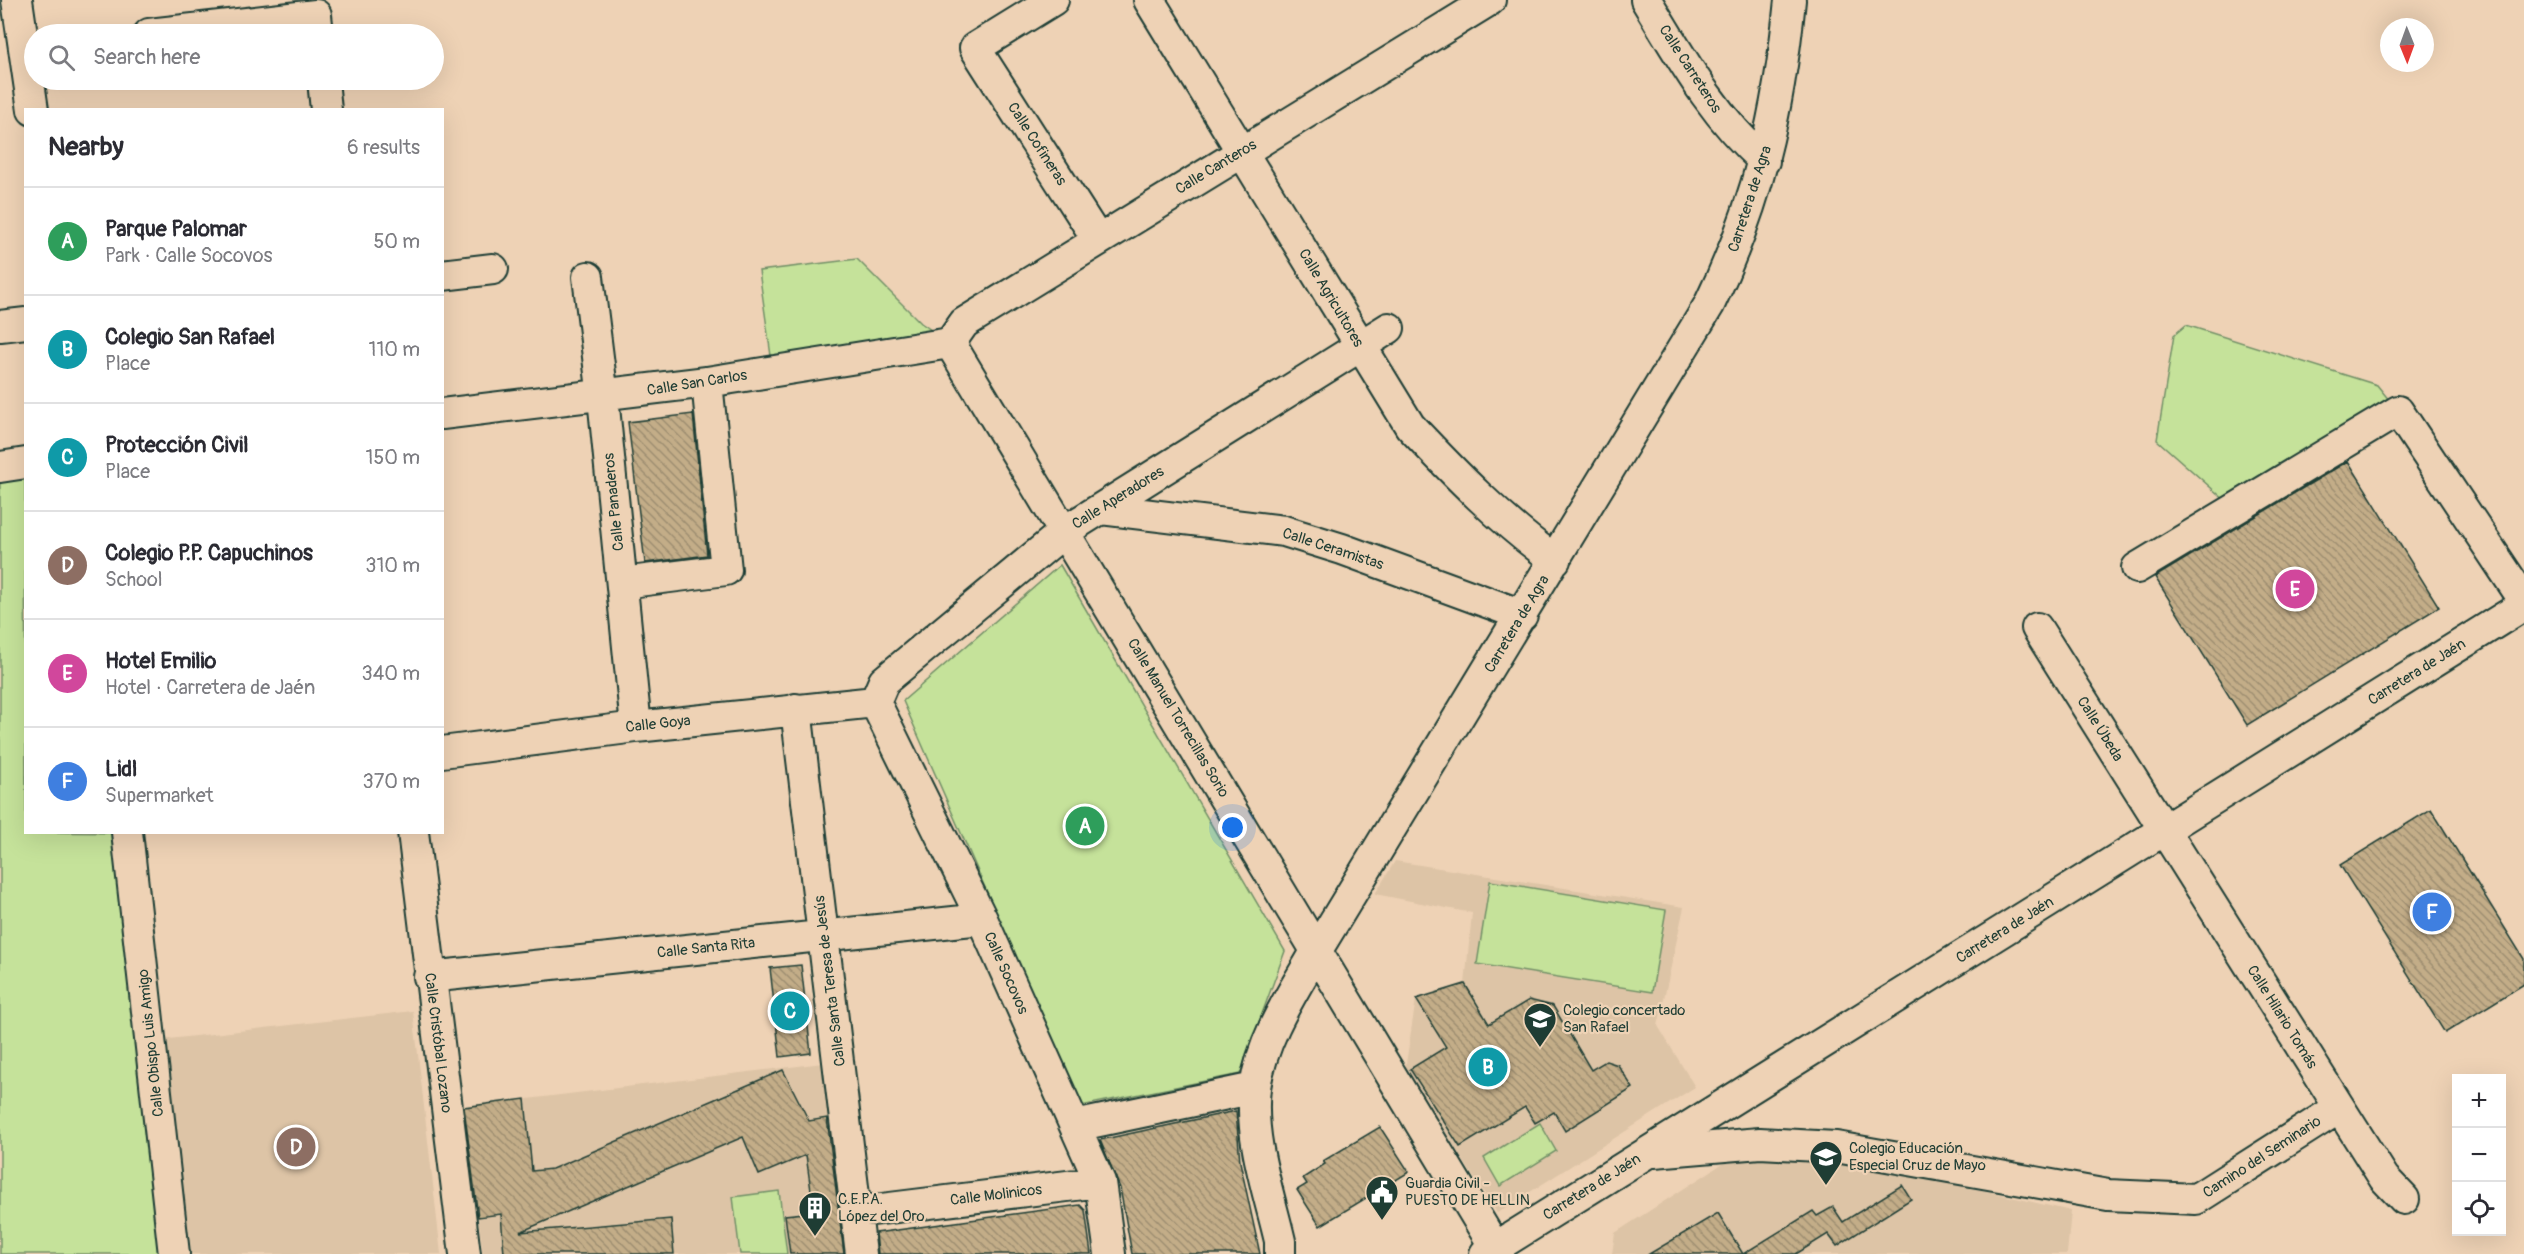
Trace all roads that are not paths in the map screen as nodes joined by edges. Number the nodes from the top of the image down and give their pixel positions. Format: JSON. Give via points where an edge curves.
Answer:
{"nodes":[{"id":1,"x":17,"y":0,"type":"edge"},
{"id":2,"x":1053,"y":0,"type":"edge"},
{"id":3,"x":1149,"y":0,"type":"edge"},
{"id":4,"x":1490,"y":0,"type":"edge"},
{"id":5,"x":1646,"y":0,"type":"edge"},
{"id":6,"x":1790,"y":0,"type":"edge"},
{"id":7,"x":20,"y":50,"type":"edge"},
{"id":8,"x":24,"y":68,"type":"edge"},
{"id":9,"x":29,"y":90,"type":"edge"},
{"id":10,"x":324,"y":90,"type":"edge"},
{"id":11,"x":33,"y":108,"type":"edge"},
{"id":12,"x":326,"y":108,"type":"edge"},
{"id":13,"x":1242,"y":150,"type":"junction"},
{"id":14,"x":1764,"y":161,"type":"junction"},
{"id":15,"x":1098,"y":240,"type":"junction"},
{"id":16,"x":493,"y":269,"type":"dead end"},
{"id":17,"x":444,"y":275,"type":"edge"},
{"id":18,"x":588,"y":277,"type":"dead end"},
{"id":19,"x":24,"y":323,"type":"edge"},
{"id":20,"x":0,"y":326,"type":"edge"},
{"id":21,"x":1389,"y":328,"type":"dead end"},
{"id":22,"x":950,"y":343,"type":"junction"},
{"id":23,"x":1360,"y":346,"type":"junction"},
{"id":24,"x":707,"y":382,"type":"junction"},
{"id":25,"x":603,"y":397,"type":"junction"},
{"id":26,"x":444,"y":414,"type":"edge"},
{"id":27,"x":24,"y":464,"type":"edge"},
{"id":28,"x":0,"y":466,"type":"edge"},
{"id":29,"x":1101,"y":508,"type":"junction"},
{"id":30,"x":1065,"y":531,"type":"junction"},
{"id":31,"x":1555,"y":560,"type":"junction"},
{"id":32,"x":2137,"y":568,"type":"dead end"},
{"id":33,"x":622,"y":583,"type":"junction"},
{"id":34,"x":2524,"y":600,"type":"edge"},
{"id":35,"x":2524,"y":605,"type":"edge"},
{"id":36,"x":1522,"y":615,"type":"junction"},
{"id":37,"x":2037,"y":628,"type":"dead end"},
{"id":38,"x":875,"y":702,"type":"junction"},
{"id":39,"x":796,"y":709,"type":"junction"},
{"id":40,"x":636,"y":727,"type":"junction"},
{"id":41,"x":444,"y":752,"type":"edge"},
{"id":42,"x":2163,"y":830,"type":"junction"},
{"id":43,"x":127,"y":834,"type":"edge"},
{"id":44,"x":413,"y":834,"type":"edge"},
{"id":45,"x":982,"y":920,"type":"junction"},
{"id":46,"x":825,"y":936,"type":"junction"},
{"id":47,"x":1317,"y":950,"type":"junction"},
{"id":48,"x":429,"y":976,"type":"junction"},
{"id":49,"x":1255,"y":1088,"type":"junction"},
{"id":50,"x":2339,"y":1107,"type":"junction"},
{"id":51,"x":1075,"y":1126,"type":"junction"},
{"id":52,"x":1647,"y":1153,"type":"junction"},
{"id":53,"x":1100,"y":1182,"type":"junction"},
{"id":54,"x":2404,"y":1199,"type":"dead end"},
{"id":55,"x":857,"y":1212,"type":"junction"},
{"id":56,"x":1281,"y":1251,"type":"edge"},
{"id":57,"x":1493,"y":1252,"type":"edge"},
{"id":58,"x":174,"y":1254,"type":"edge"},
{"id":59,"x":465,"y":1254,"type":"edge"},
{"id":60,"x":861,"y":1254,"type":"edge"},
{"id":61,"x":1110,"y":1254,"type":"edge"}],
"edges":[{"from":1,"to":7,"type":"street"},
{"from":2,"to":15,"type":"street","name":"Calle Cofineras","via":[[975,48]]},
{"from":3,"to":13,"type":"street","name":"Calle Agricultores"},
{"from":4,"to":13,"type":"street","name":"Calle Canteros"},
{"from":5,"to":14,"type":"street","name":"Calle Carreteros","via":[[1707,99]]},
{"from":6,"to":14,"type":"street","name":"Carretera de Agra","via":[[1778,102]]},
{"from":7,"to":8,"type":"street"},
{"from":9,"to":11,"type":"street"},
{"from":10,"to":12,"type":"street"},
{"from":13,"to":15,"type":"street","name":"Calle Canteros"},
{"from":13,"to":23,"type":"street","name":"Calle Agricultores"},
{"from":14,"to":31,"type":"street","name":"Carretera de Agra","via":[[1747,220],[1709,306]]},
{"from":15,"to":22,"type":"street","name":"Calle Canteros","via":[[964,323]]},
{"from":16,"to":17,"type":"street"},
{"from":18,"to":25,"type":"street","name":"Calle Panaderos"},
{"from":19,"to":20,"type":"street"},
{"from":21,"to":23,"type":"street","name":"Calle Aperadores"},
{"from":22,"to":24,"type":"street","name":"Calle San Carlos"},
{"from":22,"to":30,"type":"street","name":"Calle Manuel Torrecillas Sorio"},
{"from":23,"to":29,"type":"street","name":"Calle Aperadores"},
{"from":23,"to":31,"type":"street","name":"Calle Agricultores","via":[[1410,426],[1464,485]]},
{"from":24,"to":25,"type":"street","name":"Calle San Carlos"},
{"from":24,"to":33,"type":"street","via":[[726,570]]},
{"from":25,"to":26,"type":"street","name":"Calle San Carlos"},
{"from":25,"to":33,"type":"street","name":"Calle Panaderos"},
{"from":27,"to":28,"type":"street"},
{"from":29,"to":30,"type":"street","name":"Calle Aperadores"},
{"from":29,"to":36,"type":"street","name":"Calle Ceramistas","via":[[1284,531]]},
{"from":30,"to":38,"type":"street","name":"Calle Aperadores","via":[[884,681]]},
{"from":30,"to":47,"type":"street","name":"Calle Manuel Torrecillas Sorio"},
{"from":31,"to":36,"type":"street","name":"Carretera de Agra"},
{"from":32,"to":34,"type":"street","via":[[2398,411]]},
{"from":33,"to":40,"type":"street","name":"Calle Panaderos"},
{"from":35,"to":42,"type":"street","name":"Carretera de Jaén"},
{"from":36,"to":47,"type":"street","name":"Carretera de Agra"},
{"from":37,"to":42,"type":"street","name":"Calle Úbeda"},
{"from":38,"to":39,"type":"street","name":"Calle Goya"},
{"from":38,"to":45,"type":"street","name":"Calle Socovos"},
{"from":39,"to":40,"type":"street","name":"Calle Goya"},
{"from":39,"to":46,"type":"street","name":"Calle Santa Teresa de Jesús"},
{"from":40,"to":41,"type":"street","name":"Calle Goya"},
{"from":42,"to":50,"type":"street","name":"Calle Hilario Tomás"},
{"from":42,"to":52,"type":"street","name":"Carretera de Jaén"},
{"from":43,"to":58,"type":"street","name":"Calle Obispo Luis Amigo"},
{"from":44,"to":48,"type":"street","name":"Calle Cristóbal Lozano"},
{"from":45,"to":46,"type":"street","name":"Calle Santa Rita"},
{"from":45,"to":51,"type":"street","name":"Calle Socovos"},
{"from":46,"to":48,"type":"street","name":"Calle Santa Rita"},
{"from":46,"to":55,"type":"street","name":"Calle Santa Teresa de Jesús"},
{"from":47,"to":49,"type":"street","name":"Carretera de Agra","via":[[1278,1020]]},
{"from":47,"to":57,"type":"street","name":"Calle Manuel Torrecillas Sorio"},
{"from":48,"to":59,"type":"street","name":"Calle Cristóbal Lozano"},
{"from":49,"to":51,"type":"street"},
{"from":49,"to":56,"type":"street","name":"Carretera de Agra","via":[[1259,1153]]},
{"from":50,"to":52,"type":"street","name":"Camino del Seminario","via":[[2196,1200],[2108,1195],[1836,1147],[1760,1143]]},
{"from":50,"to":54,"type":"street","name":"Calle Hilario Tomás","via":[[2384,1178]]},
{"from":51,"to":53,"type":"street","name":"Calle Socovos"},
{"from":52,"to":57,"type":"street","name":"Carretera de Jaén"},
{"from":53,"to":55,"type":"street","name":"Calle Molinicos"},
{"from":53,"to":61,"type":"street","name":"Calle Socovos"},
{"from":55,"to":60,"type":"street","name":"Calle Santa Teresa de Jesús"}]}
